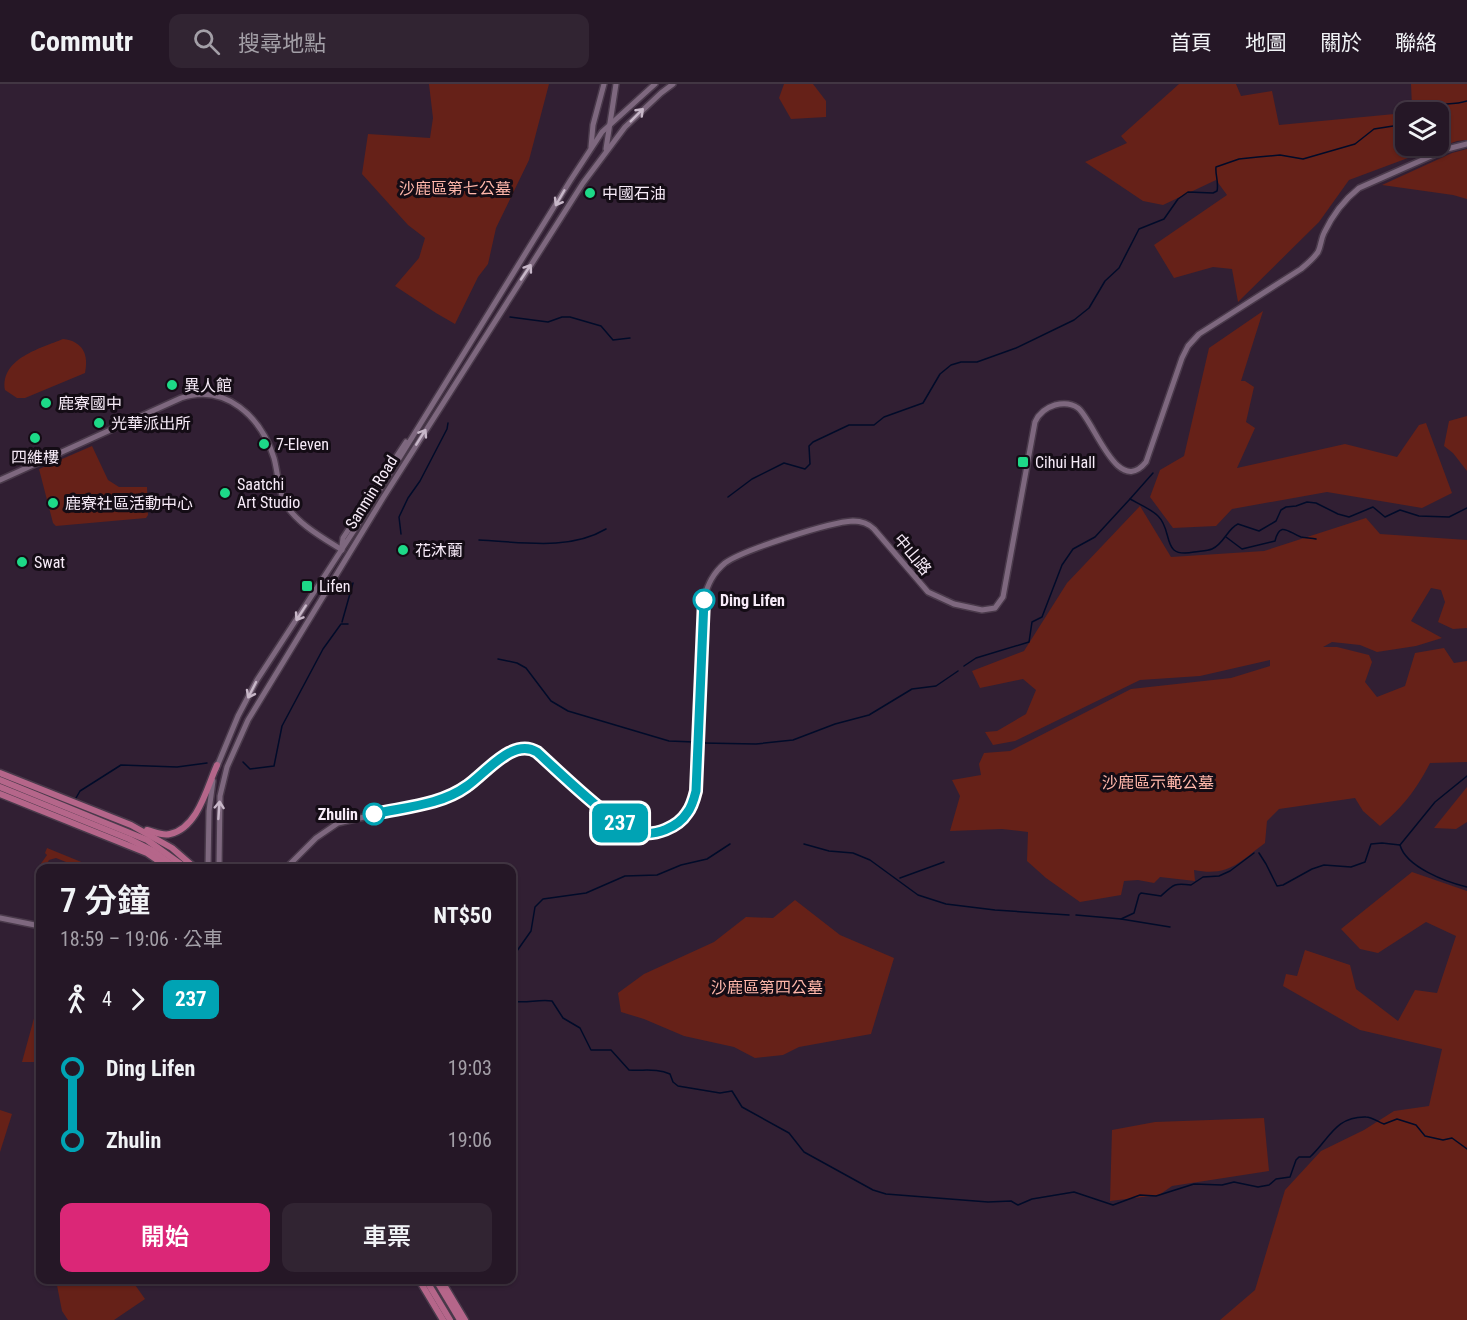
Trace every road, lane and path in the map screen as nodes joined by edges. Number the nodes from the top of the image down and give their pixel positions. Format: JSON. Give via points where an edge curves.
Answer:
{"nodes":[{"id":1,"x":604,"y":84,"type":"edge"},
{"id":2,"x":616,"y":84,"type":"edge"},
{"id":3,"x":655,"y":84,"type":"edge"},
{"id":4,"x":673,"y":84,"type":"edge"},
{"id":5,"x":609,"y":124,"type":"junction"},
{"id":6,"x":1467,"y":144,"type":"edge"},
{"id":7,"x":591,"y":149,"type":"junction"},
{"id":8,"x":605,"y":151,"type":"junction"},
{"id":9,"x":448,"y":377,"type":"junction"},
{"id":10,"x":456,"y":381,"type":"junction"},
{"id":11,"x":0,"y":480,"type":"edge"},
{"id":12,"x":341,"y":550,"type":"junction"},
{"id":13,"x":349,"y":553,"type":"junction"},
{"id":14,"x":282,"y":643,"type":"junction"},
{"id":15,"x":290,"y":647,"type":"junction"},
{"id":16,"x":228,"y":740,"type":"junction"},
{"id":17,"x":237,"y":743,"type":"junction"},
{"id":18,"x":217,"y":765,"type":"junction"},
{"id":19,"x":0,"y":773,"type":"edge"},
{"id":20,"x":0,"y":780,"type":"edge"},
{"id":21,"x":0,"y":787,"type":"edge"},
{"id":22,"x":0,"y":794,"type":"edge"},
{"id":23,"x":130,"y":825,"type":"junction"},
{"id":24,"x":163,"y":864,"type":"edge"},
{"id":25,"x":171,"y":864,"type":"edge"},
{"id":26,"x":181,"y":864,"type":"edge"},
{"id":27,"x":190,"y":864,"type":"edge"},
{"id":28,"x":208,"y":864,"type":"edge"},
{"id":29,"x":219,"y":864,"type":"edge"},
{"id":30,"x":290,"y":864,"type":"edge"},
{"id":31,"x":0,"y":918,"type":"edge"},
{"id":32,"x":36,"y":925,"type":"edge"},
{"id":33,"x":421,"y":1284,"type":"edge"},
{"id":34,"x":428,"y":1284,"type":"edge"},
{"id":35,"x":438,"y":1284,"type":"edge"},
{"id":36,"x":443,"y":1284,"type":"edge"},
{"id":37,"x":443,"y":1320,"type":"edge"},
{"id":38,"x":450,"y":1320,"type":"edge"},
{"id":39,"x":460,"y":1320,"type":"edge"},
{"id":40,"x":465,"y":1320,"type":"edge"}],
"edges":[{"from":1,"to":7,"type":"street","name":"Sanmin Road"},
{"from":2,"to":5,"type":"street","name":"Sanmin Road"},
{"from":3,"to":5,"type":"street","name":"Sanmin Road"},
{"from":8,"to":4,"type":"street","name":"Sanmin Road","one_way":true,"via":[[641,111]]},
{"from":5,"to":7,"type":"street","name":"Sanmin Road"},
{"from":5,"to":8,"type":"street","name":"Sanmin Road"},
{"from":6,"to":30,"type":"street","name":"中山路","via":[[1446,149],[1359,188],[1336,213],[1310,261],[1192,341],[1182,358],[1146,462],[1138,469],[1128,471],[1116,464],[1080,409],[1067,404],[1044,410],[1035,422],[1003,597],[995,608],[982,610],[954,604],[928,592],[864,522],[816,528],[724,564],[709,583],[704,598],[696,791],[679,822],[655,832],[636,832],[615,819],[537,752],[522,747],[507,753],[453,795],[338,823]]},
{"from":7,"to":9,"type":"street","name":"Sanmin Road","one_way":true},
{"from":10,"to":8,"type":"street","name":"Sanmin Road","one_way":true},
{"from":9,"to":10,"type":"street"},
{"from":9,"to":12,"type":"street","name":"Sanmin Road"},
{"from":13,"to":10,"type":"street","name":"Sanmin Road","one_way":true},
{"from":11,"to":12,"type":"street","via":[[181,399],[220,396],[239,406],[256,422],[271,449],[285,503]]},
{"from":12,"to":13,"type":"street"},
{"from":12,"to":14,"type":"street","name":"Sanmin Road","one_way":true},
{"from":13,"to":15,"type":"street","name":"Sanmin Road"},
{"from":14,"to":15,"type":"street"},
{"from":14,"to":16,"type":"street","name":"Sanmin Road","one_way":true,"via":[[257,680]]},
{"from":15,"to":17,"type":"street","name":"Sanmin Road"},
{"from":16,"to":17,"type":"street"},
{"from":16,"to":18,"type":"street","name":"Sanmin Road"},
{"from":29,"to":17,"type":"street","name":"Sanmin Road","one_way":true,"via":[[220,796]]},
{"from":18,"to":23,"type":"main road","via":[[199,807],[180,829],[161,834]]},
{"from":18,"to":28,"type":"street","name":"Sanmin Road","via":[[209,811]]},
{"from":19,"to":23,"type":"main road"},
{"from":20,"to":26,"type":"main road","via":[[138,836]]},
{"from":21,"to":25,"type":"main road","via":[[129,839]]},
{"from":22,"to":24,"type":"main road","via":[[147,853]]},
{"from":23,"to":27,"type":"main road","via":[[172,848]]},
{"from":31,"to":32,"type":"street"},
{"from":33,"to":37,"type":"main road"},
{"from":34,"to":38,"type":"main road"},
{"from":35,"to":39,"type":"main road"},
{"from":36,"to":40,"type":"main road"}]}
